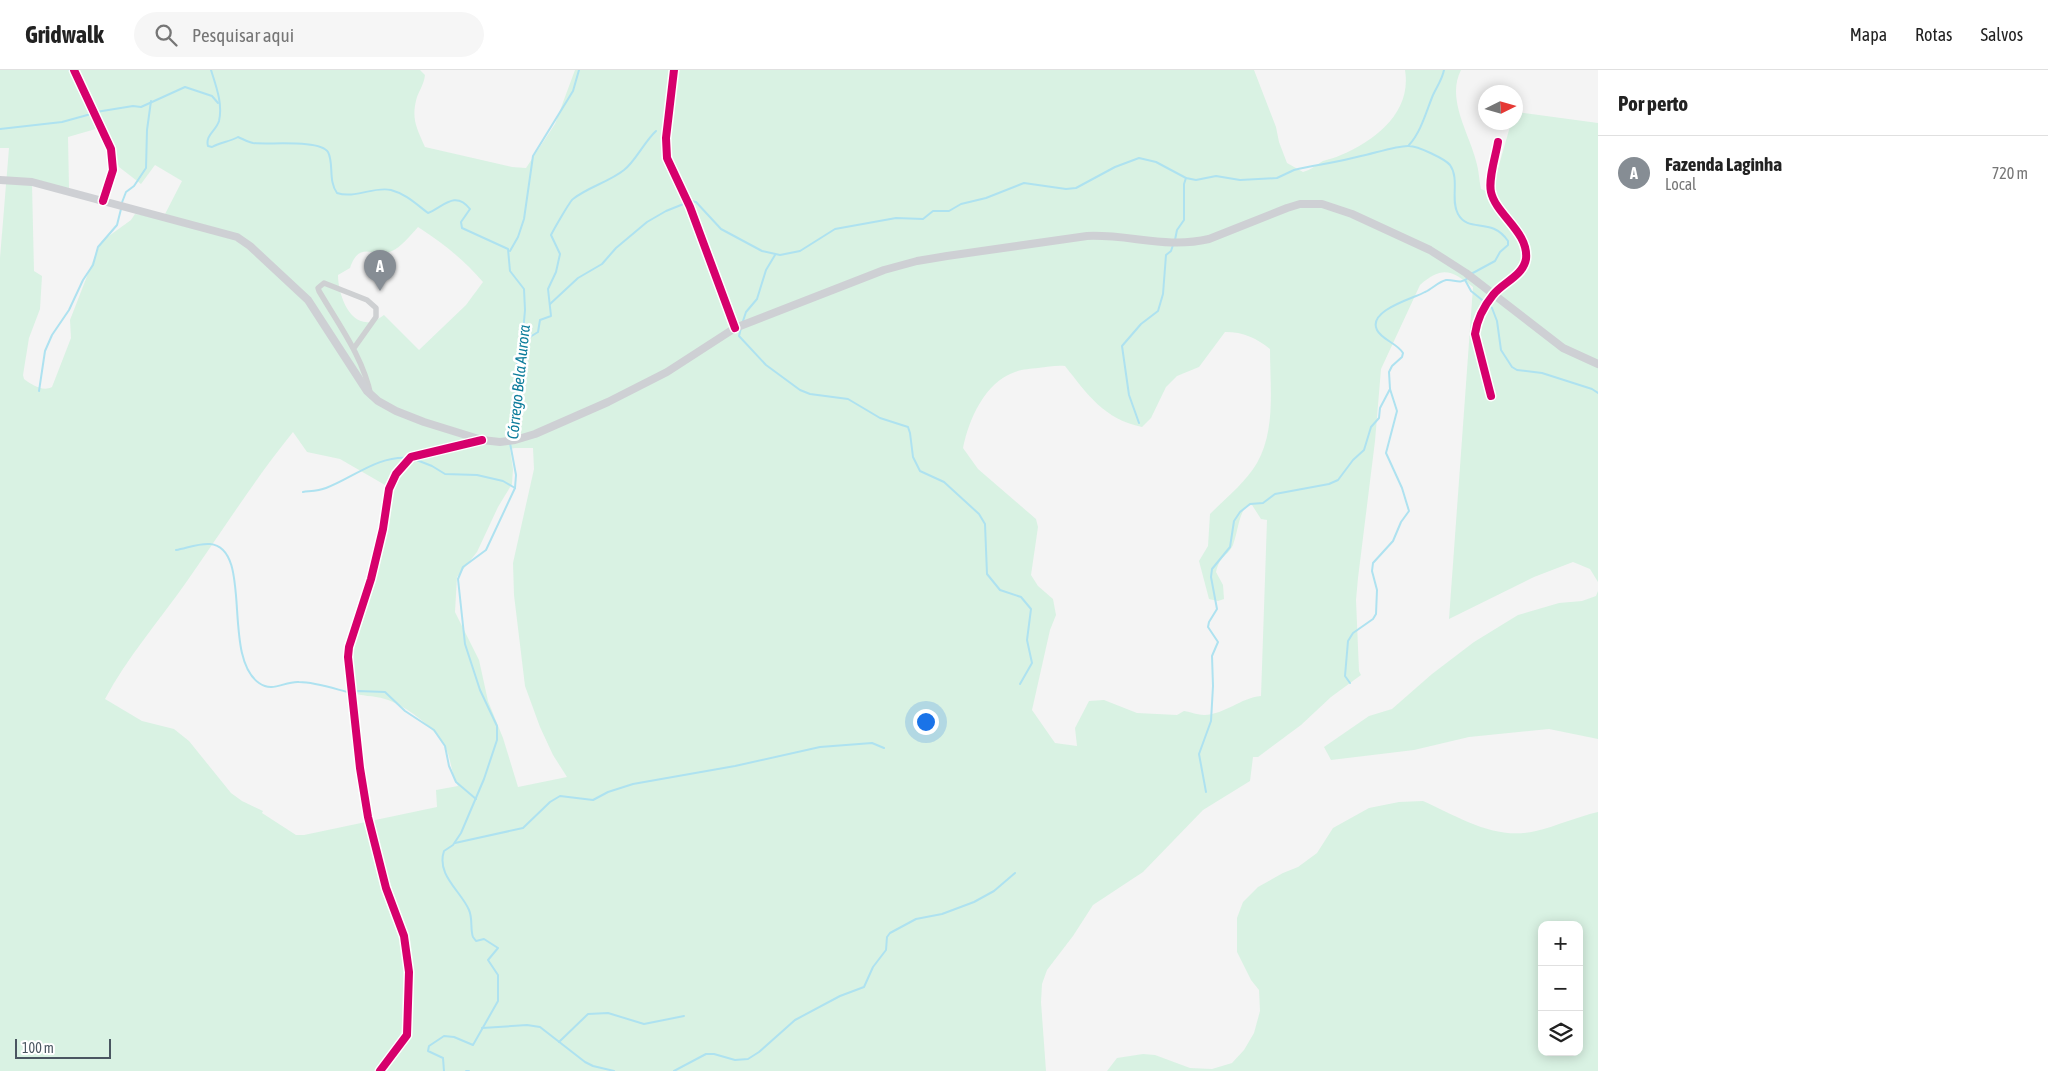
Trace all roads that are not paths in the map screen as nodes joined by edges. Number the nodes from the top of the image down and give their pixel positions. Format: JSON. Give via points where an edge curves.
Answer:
{"nodes":[{"id":1,"x":74,"y":70,"type":"edge"},
{"id":2,"x":674,"y":70,"type":"edge"},
{"id":3,"x":1498,"y":142,"type":"dead end"},
{"id":4,"x":0,"y":180,"type":"edge"},
{"id":5,"x":103,"y":201,"type":"junction"},
{"id":6,"x":1493,"y":295,"type":"junction"},
{"id":7,"x":735,"y":328,"type":"junction"},
{"id":8,"x":354,"y":348,"type":"junction"},
{"id":9,"x":1598,"y":364,"type":"edge"},
{"id":10,"x":371,"y":396,"type":"junction"},
{"id":11,"x":1491,"y":396,"type":"dead end"},
{"id":12,"x":482,"y":440,"type":"junction"},
{"id":13,"x":380,"y":1071,"type":"edge"}],
"edges":[{"from":1,"to":5,"type":"street","via":[[111,149],[113,170]]},
{"from":2,"to":7,"type":"street","via":[[666,138],[667,158],[690,207]]},
{"from":3,"to":6,"type":"street","via":[[1490,189],[1523,242],[1526,260],[1520,271]]},
{"from":4,"to":5,"type":"main road","via":[[32,182]]},
{"from":5,"to":10,"type":"main road","via":[[227,233],[244,241],[314,308]]},
{"from":6,"to":7,"type":"main road","via":[[1466,272],[1430,250],[1352,214],[1322,204],[1300,204],[1196,242],[1160,244],[1087,236],[917,261],[884,270]]},
{"from":6,"to":9,"type":"main road","via":[[1563,348]]},
{"from":6,"to":11,"type":"street","via":[[1479,319],[1475,334]]},
{"from":7,"to":12,"type":"main road","via":[[667,372],[614,400],[526,437]]},
{"from":8,"to":8,"type":"street","via":[[319,291],[324,283],[367,300],[376,308],[376,317]]},
{"from":8,"to":10,"type":"street","via":[[366,373]]},
{"from":10,"to":12,"type":"main road","via":[[396,411]]},
{"from":12,"to":13,"type":"street","via":[[411,457],[396,474],[389,489],[369,586],[350,642],[348,658],[363,788],[386,888],[404,936],[410,972],[407,1035]]}]}
